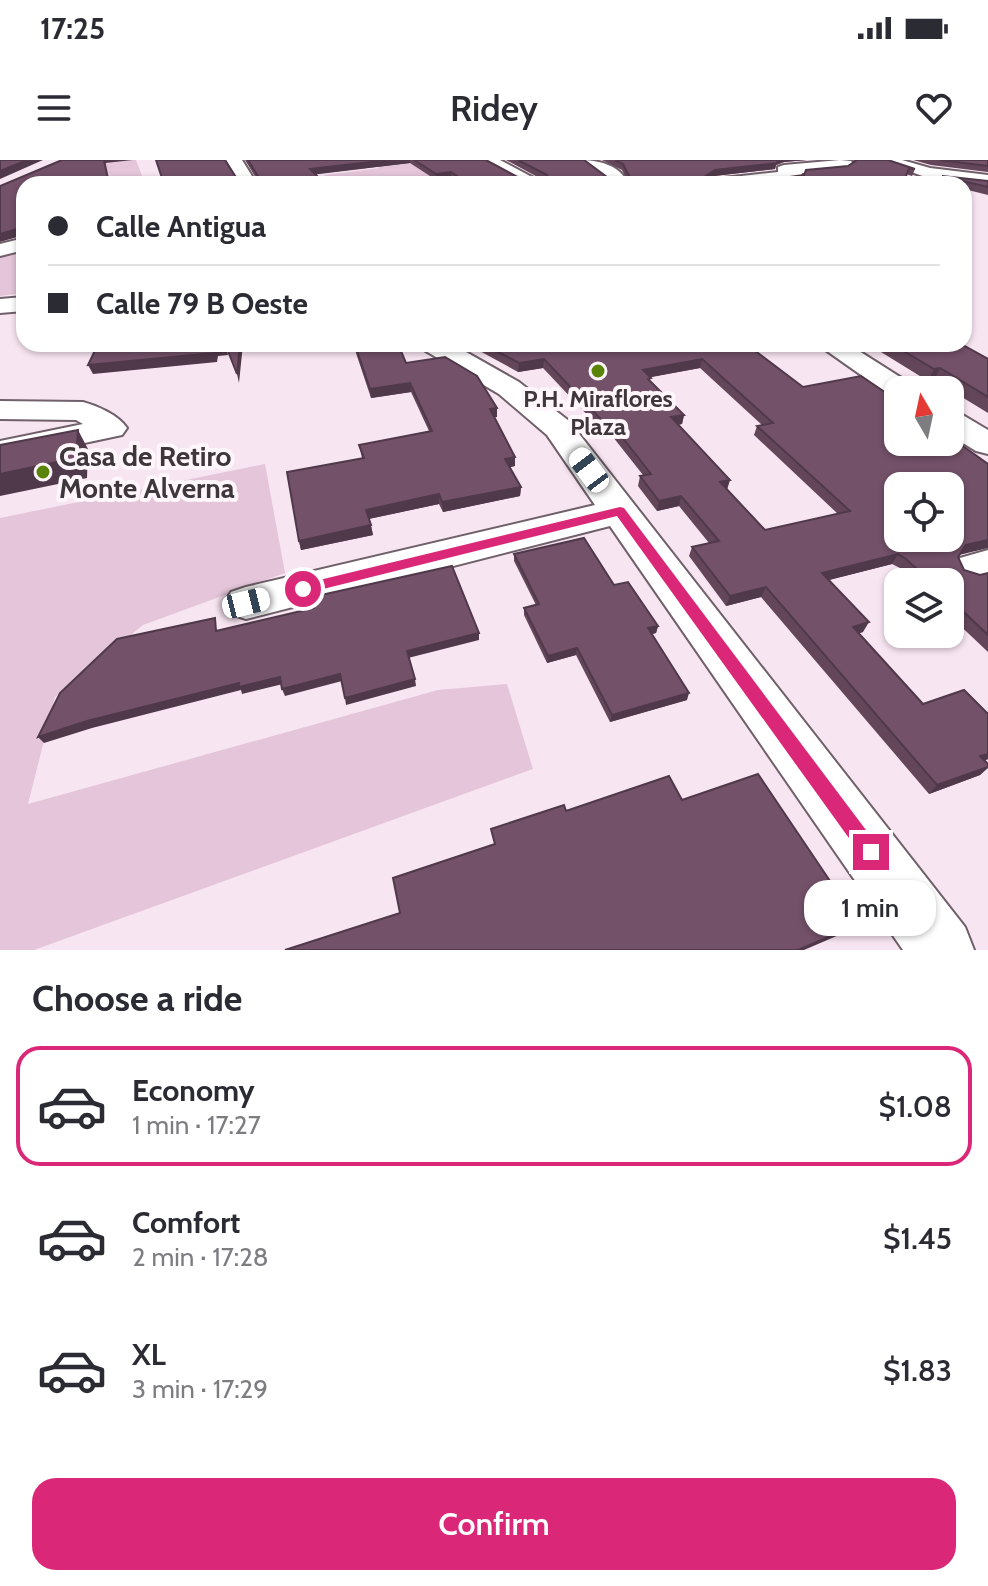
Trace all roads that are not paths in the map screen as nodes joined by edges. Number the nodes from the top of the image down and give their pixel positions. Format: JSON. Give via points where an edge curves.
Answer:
{"nodes":[{"id":1,"x":488,"y":160,"type":"edge"},
{"id":2,"x":587,"y":160,"type":"edge"},
{"id":3,"x":760,"y":160,"type":"edge"},
{"id":4,"x":886,"y":160,"type":"edge"},
{"id":5,"x":846,"y":164,"type":"edge"},
{"id":6,"x":789,"y":172,"type":"junction"},
{"id":7,"x":521,"y":176,"type":"edge"},
{"id":8,"x":615,"y":176,"type":"edge"},
{"id":9,"x":764,"y":176,"type":"edge"},
{"id":10,"x":798,"y":176,"type":"edge"},
{"id":11,"x":954,"y":176,"type":"edge"},
{"id":12,"x":447,"y":352,"type":"edge"},
{"id":13,"x":842,"y":352,"type":"edge"},
{"id":14,"x":884,"y":379,"type":"edge"},
{"id":15,"x":0,"y":410,"type":"edge"},
{"id":16,"x":964,"y":429,"type":"edge"},
{"id":17,"x":988,"y":444,"type":"edge"},
{"id":18,"x":0,"y":451,"type":"edge"},
{"id":19,"x":620,"y":511,"type":"junction"},
{"id":20,"x":246,"y":603,"type":"dead end"},
{"id":21,"x":942,"y":950,"type":"edge"}],
"edges":[{"from":1,"to":7,"type":"street"},
{"from":2,"to":8,"type":"street"},
{"from":3,"to":6,"type":"street"},
{"from":4,"to":11,"type":"street"},
{"from":5,"to":6,"type":"street"},
{"from":6,"to":9,"type":"street"},
{"from":6,"to":10,"type":"street"},
{"from":12,"to":19,"type":"street","via":[[509,388],[558,428]]},
{"from":13,"to":14,"type":"street"},
{"from":15,"to":18,"type":"street","via":[[83,411],[111,428]]},
{"from":16,"to":17,"type":"street"},
{"from":19,"to":20,"type":"street"},
{"from":19,"to":21,"type":"street"}]}
